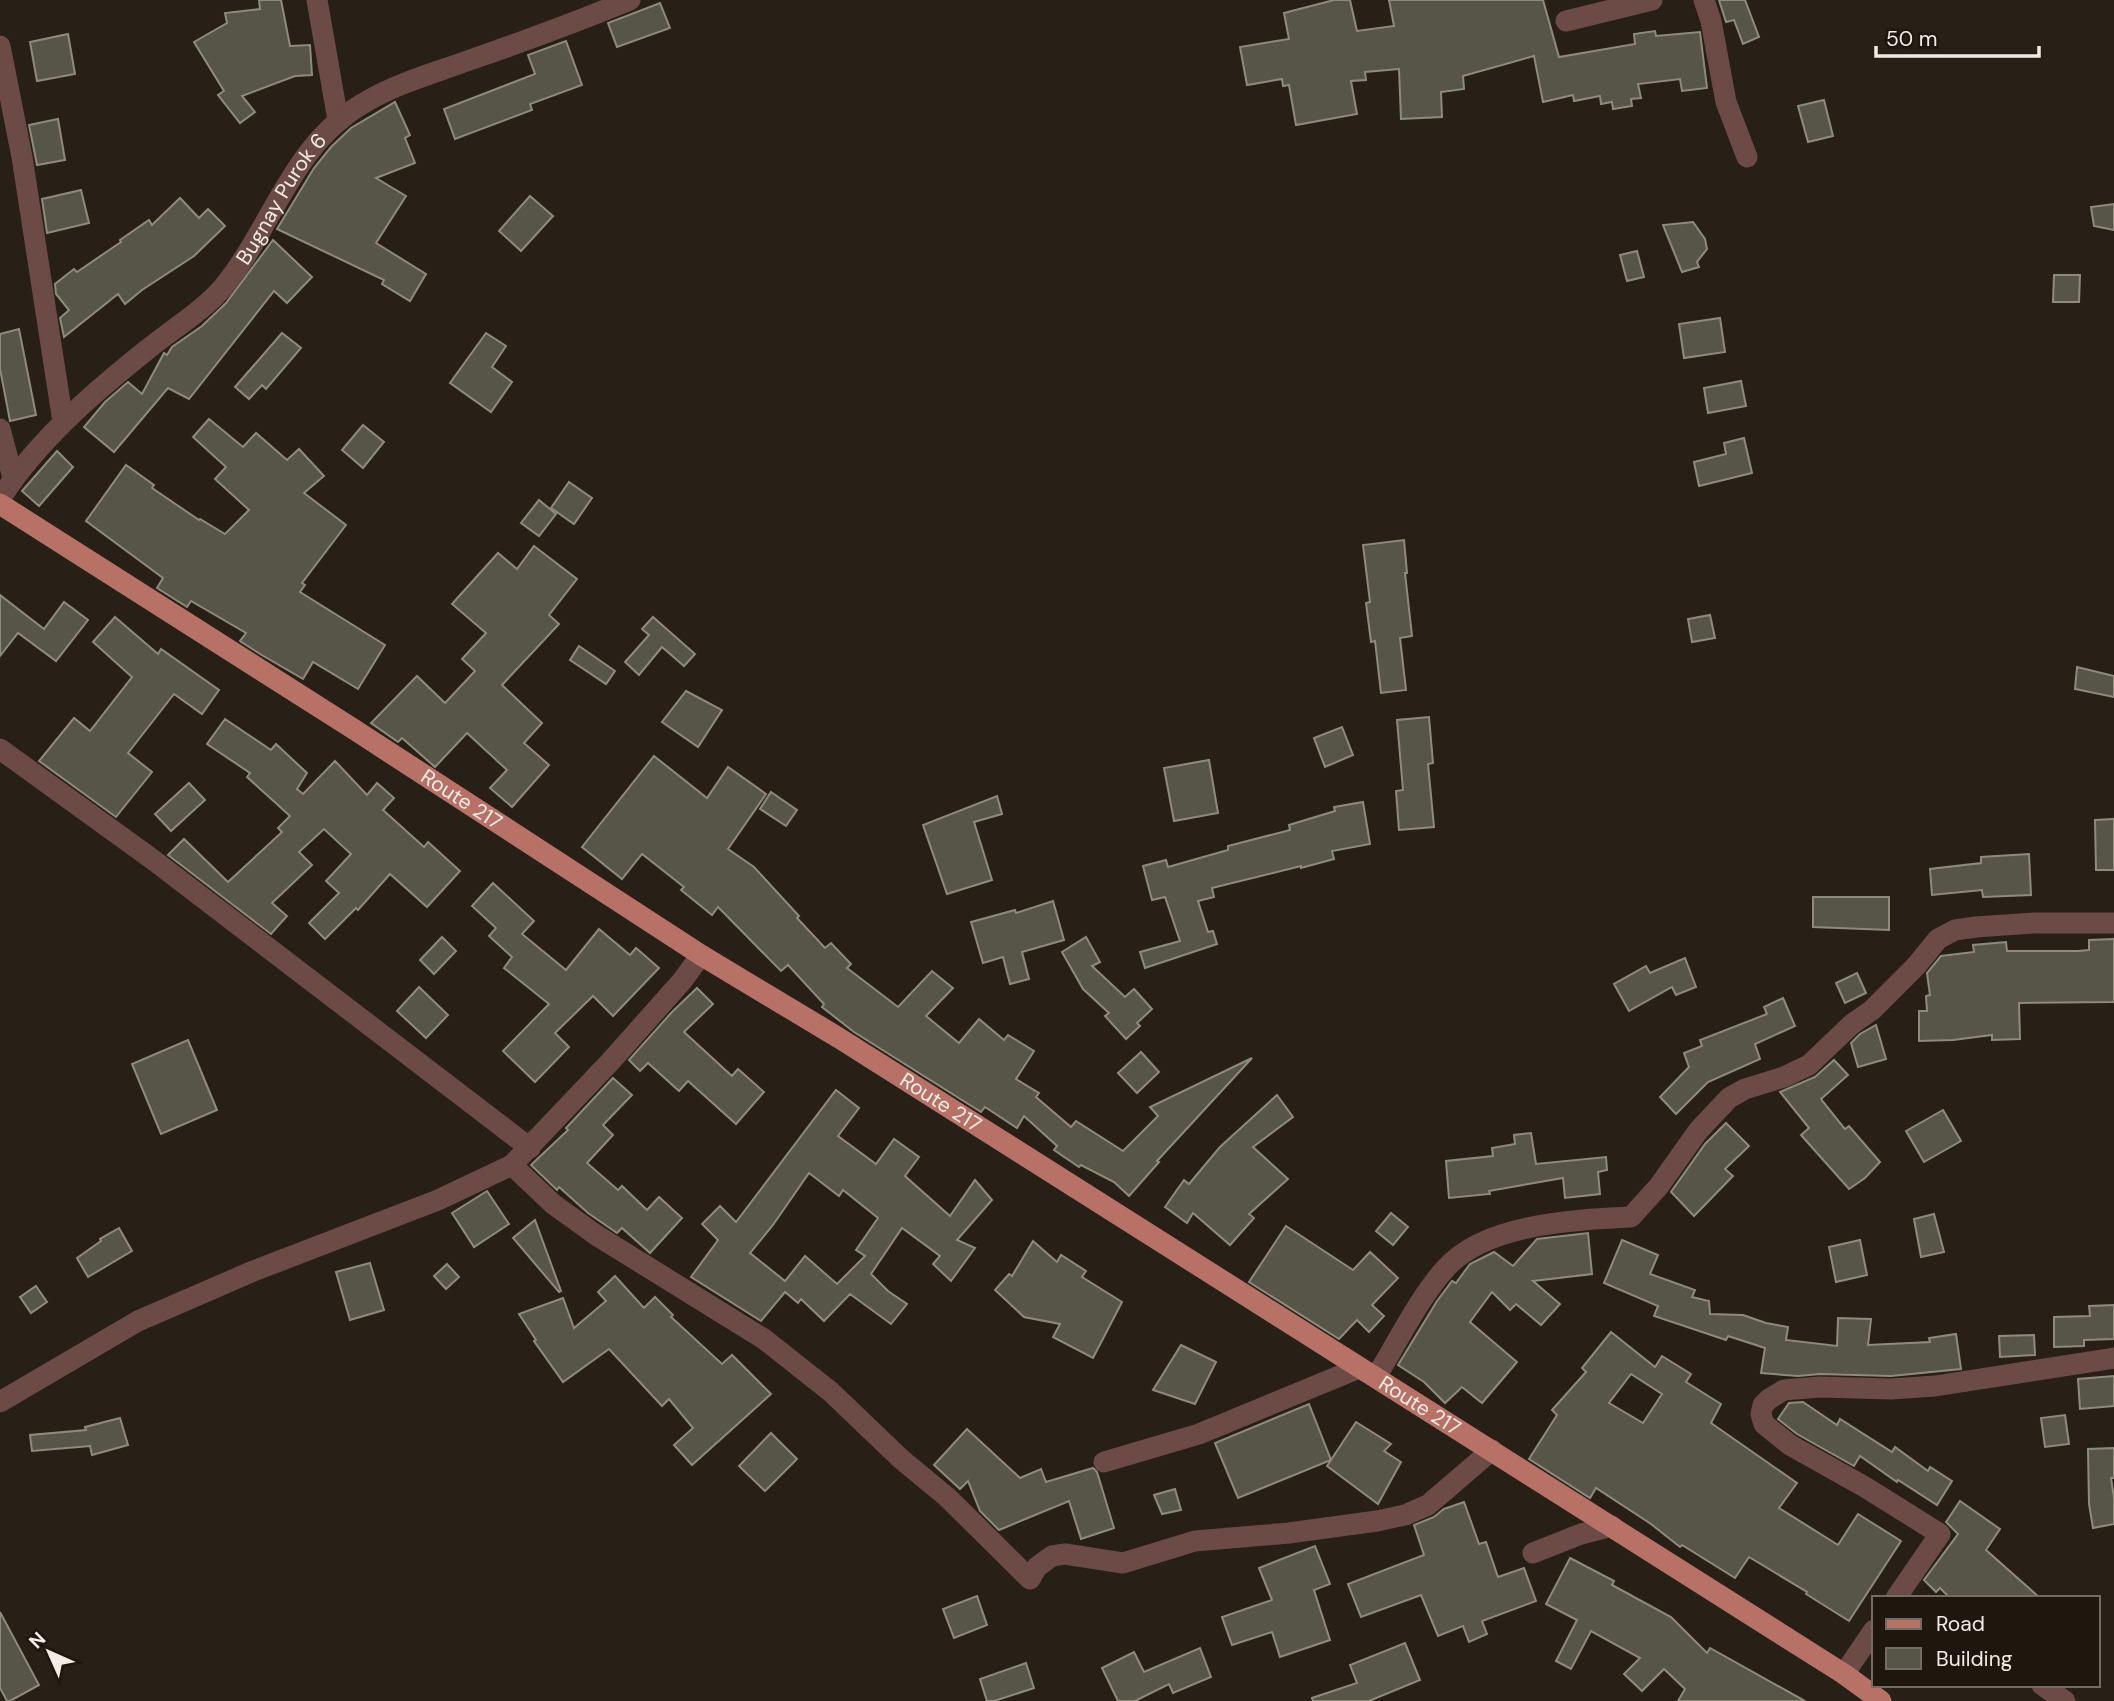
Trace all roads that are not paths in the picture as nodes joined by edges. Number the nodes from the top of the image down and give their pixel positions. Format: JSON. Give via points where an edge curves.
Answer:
{"nodes":[{"id":1,"x":317,"y":0,"type":"edge"},
{"id":2,"x":630,"y":0,"type":"edge"},
{"id":3,"x":1652,"y":0,"type":"edge"},
{"id":4,"x":1704,"y":0,"type":"edge"},
{"id":5,"x":1566,"y":22,"type":"dead end"},
{"id":6,"x":0,"y":46,"type":"edge"},
{"id":7,"x":338,"y":120,"type":"junction"},
{"id":8,"x":1747,"y":157,"type":"dead end"},
{"id":9,"x":64,"y":422,"type":"junction"},
{"id":10,"x":0,"y":429,"type":"edge"},
{"id":11,"x":13,"y":478,"type":"junction"},
{"id":12,"x":0,"y":499,"type":"edge"},
{"id":13,"x":0,"y":505,"type":"edge"},
{"id":14,"x":0,"y":749,"type":"edge"},
{"id":15,"x":2114,"y":923,"type":"edge"},
{"id":16,"x":701,"y":955,"type":"junction"},
{"id":17,"x":530,"y":1148,"type":"junction"},
{"id":18,"x":512,"y":1165,"type":"junction"},
{"id":19,"x":2114,"y":1358,"type":"edge"},
{"id":20,"x":1368,"y":1372,"type":"junction"},
{"id":21,"x":0,"y":1402,"type":"edge"},
{"id":22,"x":1492,"y":1450,"type":"junction"},
{"id":23,"x":1104,"y":1462,"type":"dead end"},
{"id":24,"x":1612,"y":1526,"type":"junction"},
{"id":25,"x":1533,"y":1553,"type":"dead end"},
{"id":26,"x":1900,"y":1596,"type":"edge"},
{"id":27,"x":1872,"y":1633,"type":"edge"},
{"id":28,"x":1844,"y":1674,"type":"junction"},
{"id":29,"x":2045,"y":1687,"type":"edge"},
{"id":30,"x":1881,"y":1701,"type":"edge"},
{"id":31,"x":2065,"y":1701,"type":"edge"}],
"edges":[{"from":1,"to":7,"type":"street"},
{"from":2,"to":7,"type":"street","name":"Bugnay Purok 6","via":[[411,81],[369,99]]},
{"from":3,"to":5,"type":"street"},
{"from":4,"to":8,"type":"street","via":[[1726,102]]},
{"from":6,"to":9,"type":"street"},
{"from":7,"to":9,"type":"street","name":"Bugnay Purok 6","via":[[299,164],[242,263],[223,287]]},
{"from":9,"to":11,"type":"street","name":"Bugnay Purok 6"},
{"from":10,"to":11,"type":"street"},
{"from":11,"to":12,"type":"street","name":"Bugnay Purok 6"},
{"from":13,"to":16,"type":"main road","name":"Route 217"},
{"from":14,"to":17,"type":"street","via":[[152,859]]},
{"from":15,"to":20,"type":"street","via":[[1976,927],[1938,939],[1872,1010],[1810,1065],[1729,1098],[1631,1217],[1561,1222],[1510,1232],[1458,1257]]},
{"from":16,"to":17,"type":"street"},
{"from":16,"to":20,"type":"main road","name":"Route 217"},
{"from":17,"to":18,"type":"street"},
{"from":18,"to":21,"type":"street","via":[[438,1200],[138,1321]]},
{"from":18,"to":22,"type":"street","via":[[553,1205],[596,1236],[764,1339],[831,1392],[1030,1579],[1052,1556],[1123,1563],[1195,1541],[1302,1532],[1405,1515],[1428,1505]]},
{"from":19,"to":26,"type":"street","via":[[1935,1386],[1784,1390],[1763,1405],[1764,1423],[1790,1446],[1940,1534]]},
{"from":20,"to":22,"type":"main road","name":"Route 217"},
{"from":20,"to":23,"type":"street","via":[[1199,1434]]},
{"from":22,"to":24,"type":"main road","name":"Route 217"},
{"from":24,"to":25,"type":"street"},
{"from":24,"to":28,"type":"main road","name":"Route 217"},
{"from":27,"to":28,"type":"street"},
{"from":28,"to":30,"type":"main road","name":"Route 217"},
{"from":29,"to":31,"type":"street"}]}
